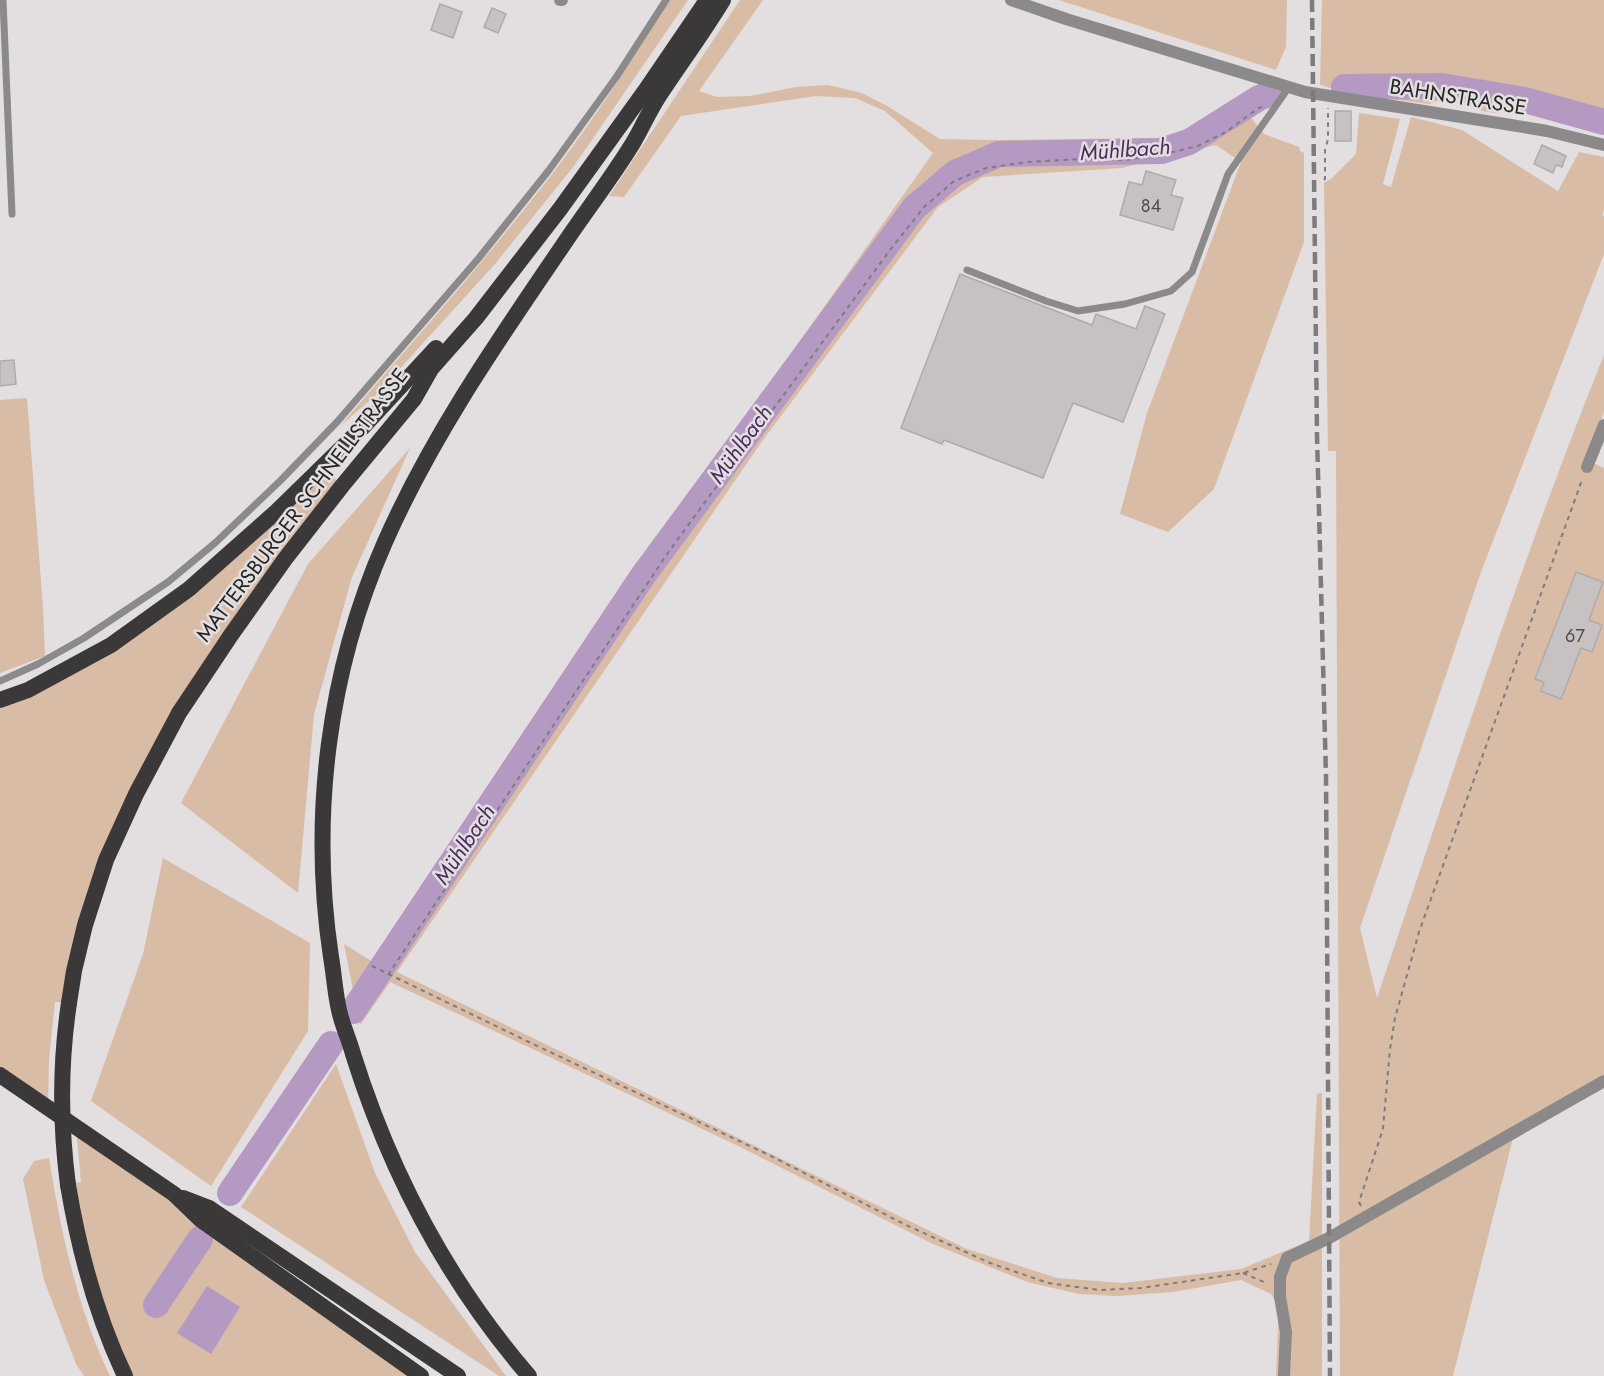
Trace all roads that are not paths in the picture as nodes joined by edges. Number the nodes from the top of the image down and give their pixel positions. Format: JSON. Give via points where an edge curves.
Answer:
{"nodes":[{"id":1,"x":3,"y":0,"type":"edge"},
{"id":2,"x":666,"y":0,"type":"edge"},
{"id":3,"x":706,"y":0,"type":"edge"},
{"id":4,"x":723,"y":0,"type":"edge"},
{"id":5,"x":1011,"y":0,"type":"edge"},
{"id":6,"x":1286,"y":92,"type":"junction"},
{"id":7,"x":657,"y":100,"type":"junction"},
{"id":8,"x":1604,"y":145,"type":"edge"},
{"id":9,"x":12,"y":214,"type":"dead end"},
{"id":10,"x":967,"y":270,"type":"dead end"},
{"id":11,"x":501,"y":285,"type":"junction"},
{"id":12,"x":414,"y":399,"type":"junction"},
{"id":13,"x":1604,"y":425,"type":"edge"},
{"id":14,"x":1587,"y":467,"type":"road end"},
{"id":15,"x":0,"y":681,"type":"edge"},
{"id":16,"x":0,"y":700,"type":"edge"},
{"id":17,"x":0,"y":1075,"type":"edge"},
{"id":18,"x":1604,"y":1081,"type":"edge"},
{"id":19,"x":174,"y":1194,"type":"junction"},
{"id":20,"x":288,"y":1281,"type":"junction"},
{"id":21,"x":125,"y":1376,"type":"edge"},
{"id":22,"x":421,"y":1376,"type":"edge"},
{"id":23,"x":431,"y":1376,"type":"edge"},
{"id":24,"x":459,"y":1376,"type":"edge"},
{"id":25,"x":529,"y":1376,"type":"edge"},
{"id":26,"x":1284,"y":1376,"type":"edge"}],
"edges":[{"from":1,"to":9,"type":"lane"},
{"from":2,"to":15,"type":"lane","via":[[617,76],[478,259],[281,480],[168,582],[84,638]]},
{"from":3,"to":11,"type":"highway","name":"MATTERSBURGER SCHNELLSTRASSE","via":[[645,92]]},
{"from":4,"to":7,"type":"highway"},
{"from":5,"to":6,"type":"street","name":"BAHNSTRASSE"},
{"from":6,"to":8,"type":"street","name":"BAHNSTRASSE","via":[[1511,125]]},
{"from":6,"to":10,"type":"lane","via":[[1228,174],[1192,272],[1171,291],[1125,304],[1078,311]]},
{"from":7,"to":12,"type":"highway","via":[[486,323],[440,376]]},
{"from":7,"to":25,"type":"highway","via":[[632,144],[451,416],[385,541],[341,673],[325,775],[322,825],[328,937],[339,1011],[362,1084],[422,1221],[476,1309]]},
{"from":11,"to":12,"type":"highway","name":"MATTERSBURGER SCHNELLSTRASSE","via":[[431,369]]},
{"from":11,"to":16,"type":"highway","via":[[469,312],[363,427],[277,511],[189,589],[111,645],[28,690]]},
{"from":12,"to":21,"type":"highway","name":"MATTERSBURGER SCHNELLSTRASSE","bridge":true,"via":[[285,559],[179,713],[106,860],[86,925],[74,971],[63,1056],[65,1161],[84,1264]]},
{"from":13,"to":14,"type":"street"},
{"from":17,"to":19,"type":"highway"},
{"from":18,"to":26,"type":"street","via":[[1329,1238],[1287,1258],[1280,1277],[1286,1332]]},
{"from":19,"to":20,"type":"highway","via":[[201,1220]]},
{"from":19,"to":24,"type":"highway","via":[[209,1208]]},
{"from":20,"to":22,"type":"highway"},
{"from":20,"to":23,"type":"highway"}]}
